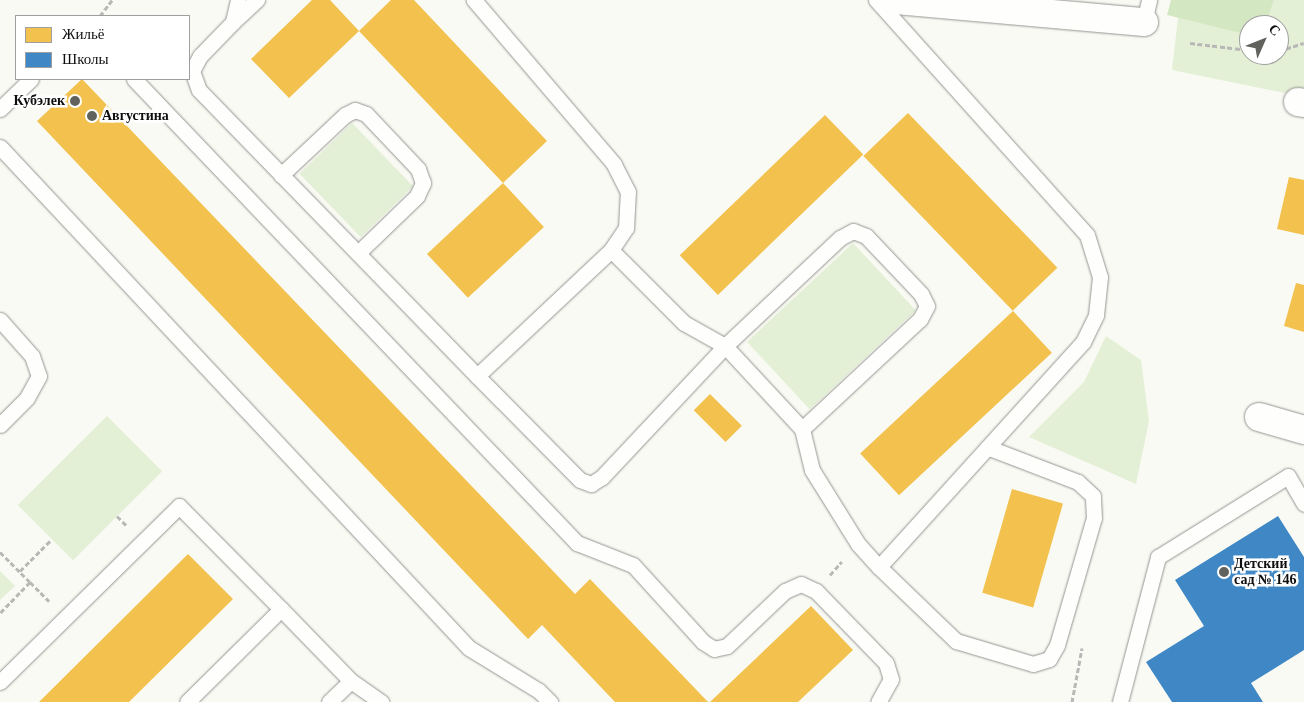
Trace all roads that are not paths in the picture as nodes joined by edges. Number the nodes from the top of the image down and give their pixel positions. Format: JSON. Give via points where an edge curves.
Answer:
{"nodes":[{"id":1,"x":238,"y":0,"type":"edge"},
{"id":2,"x":257,"y":0,"type":"edge"},
{"id":3,"x":474,"y":0,"type":"edge"},
{"id":4,"x":876,"y":0,"type":"edge"},
{"id":5,"x":896,"y":0,"type":"edge"},
{"id":6,"x":1146,"y":11,"type":"edge"},
{"id":7,"x":234,"y":22,"type":"junction"},
{"id":8,"x":30,"y":80,"type":"edge"},
{"id":9,"x":135,"y":80,"type":"edge"},
{"id":10,"x":0,"y":109,"type":"edge"},
{"id":11,"x":0,"y":147,"type":"edge"},
{"id":12,"x":281,"y":175,"type":"junction"},
{"id":13,"x":611,"y":250,"type":"junction"},
{"id":14,"x":358,"y":253,"type":"junction"},
{"id":15,"x":0,"y":320,"type":"edge"},
{"id":16,"x":726,"y":346,"type":"junction"},
{"id":17,"x":476,"y":376,"type":"junction"},
{"id":18,"x":1259,"y":417,"type":"dead end"},
{"id":19,"x":0,"y":425,"type":"edge"},
{"id":20,"x":802,"y":429,"type":"junction"},
{"id":21,"x":1304,"y":430,"type":"edge"},
{"id":22,"x":987,"y":447,"type":"junction"},
{"id":23,"x":1304,"y":504,"type":"edge"},
{"id":24,"x":879,"y":568,"type":"junction"},
{"id":25,"x":281,"y":609,"type":"junction"},
{"id":26,"x":351,"y":681,"type":"junction"},
{"id":27,"x":0,"y":682,"type":"edge"},
{"id":28,"x":187,"y":702,"type":"edge"},
{"id":29,"x":328,"y":702,"type":"edge"},
{"id":30,"x":381,"y":702,"type":"edge"},
{"id":31,"x":550,"y":702,"type":"edge"},
{"id":32,"x":878,"y":702,"type":"edge"},
{"id":33,"x":1120,"y":702,"type":"edge"}],
"edges":[{"from":1,"to":7,"type":"lane"},
{"from":2,"to":7,"type":"lane"},
{"from":3,"to":13,"type":"lane","via":[[614,164],[628,192],[626,228]]},
{"from":4,"to":22,"type":"lane","via":[[1088,235],[1100,277],[1096,315],[1084,342]]},
{"from":5,"to":6,"type":"street"},
{"from":7,"to":12,"type":"lane","via":[[200,56],[192,72],[199,90]]},
{"from":8,"to":10,"type":"lane"},
{"from":9,"to":32,"type":"lane","via":[[577,543],[633,565],[702,642],[714,649],[727,646],[786,590],[801,584],[816,591],[886,664],[891,679]]},
{"from":11,"to":31,"type":"lane","via":[[469,648],[539,691]]},
{"from":12,"to":14,"type":"lane"},
{"from":12,"to":14,"type":"lane","via":[[345,115],[355,110],[366,114],[418,169],[423,183],[417,196]]},
{"from":13,"to":16,"type":"lane","via":[[684,323]]},
{"from":13,"to":17,"type":"lane"},
{"from":14,"to":17,"type":"lane"},
{"from":15,"to":19,"type":"lane","via":[[32,356],[39,376],[28,398]]},
{"from":16,"to":17,"type":"lane","via":[[602,478],[591,484],[580,480]]},
{"from":16,"to":20,"type":"lane"},
{"from":16,"to":20,"type":"lane","via":[[840,238],[853,231],[866,236],[915,288],[927,306],[920,319]]},
{"from":18,"to":21,"type":"street"},
{"from":20,"to":24,"type":"lane","via":[[812,470],[858,544]]},
{"from":22,"to":24,"type":"lane"},
{"from":22,"to":24,"type":"lane","via":[[1078,482],[1093,496],[1094,518],[1057,645],[1049,659],[1033,664],[956,641]]},
{"from":23,"to":33,"type":"lane","via":[[1288,476],[1158,557]]},
{"from":25,"to":26,"type":"lane"},
{"from":25,"to":27,"type":"lane","via":[[179,506]]},
{"from":25,"to":28,"type":"lane"},
{"from":26,"to":29,"type":"lane"},
{"from":26,"to":30,"type":"lane"}]}
